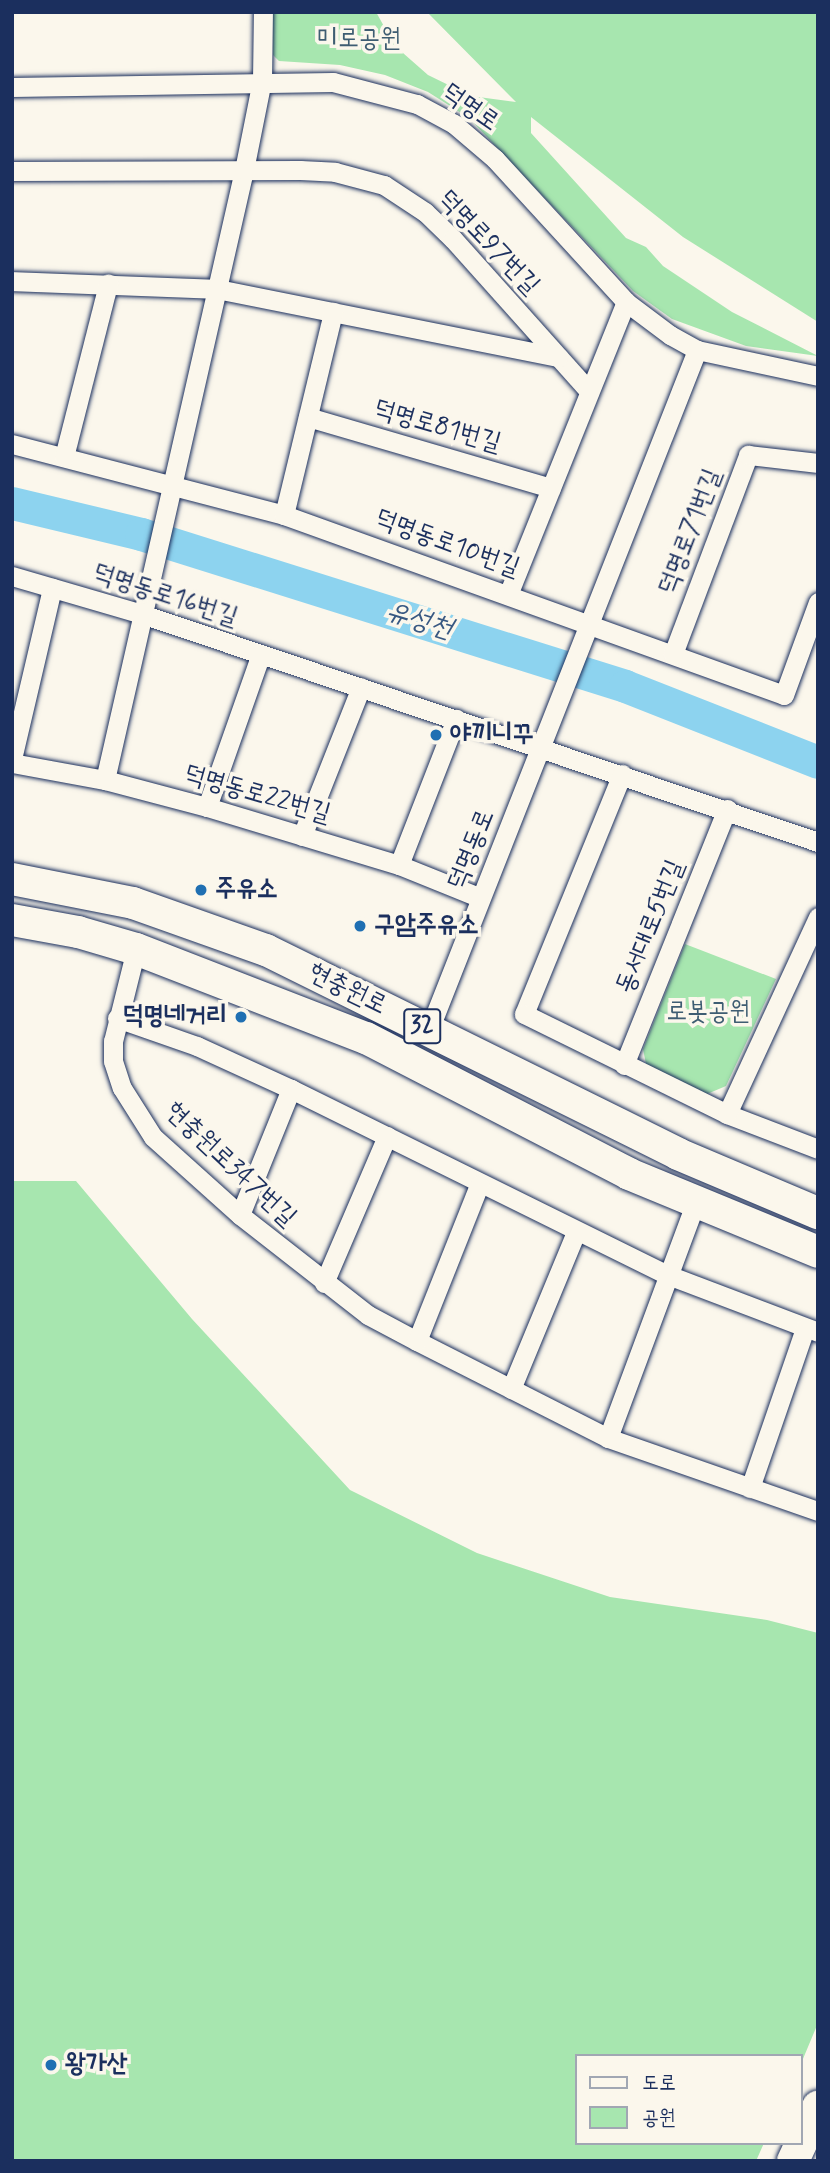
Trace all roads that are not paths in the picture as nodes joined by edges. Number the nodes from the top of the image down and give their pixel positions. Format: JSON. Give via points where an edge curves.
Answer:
{"nodes":[{"id":1,"x":263,"y":12,"type":"edge"},
{"id":2,"x":262,"y":80,"type":"junction"},
{"id":3,"x":12,"y":86,"type":"edge"},
{"id":4,"x":244,"y":170,"type":"junction"},
{"id":5,"x":12,"y":171,"type":"edge"},
{"id":6,"x":12,"y":281,"type":"edge"},
{"id":7,"x":108,"y":284,"type":"junction"},
{"id":8,"x":217,"y":289,"type":"junction"},
{"id":9,"x":626,"y":302,"type":"junction"},
{"id":10,"x":333,"y":312,"type":"junction"},
{"id":11,"x":697,"y":350,"type":"junction"},
{"id":12,"x":558,"y":357,"type":"junction"},
{"id":13,"x":818,"y":376,"type":"edge"},
{"id":14,"x":589,"y":391,"type":"junction"},
{"id":15,"x":308,"y":417,"type":"junction"},
{"id":16,"x":12,"y":444,"type":"edge"},
{"id":17,"x":64,"y":457,"type":"junction"},
{"id":18,"x":818,"y":463,"type":"edge"},
{"id":19,"x":551,"y":488,"type":"junction"},
{"id":20,"x":172,"y":492,"type":"junction"},
{"id":21,"x":284,"y":515,"type":"junction"},
{"id":22,"x":12,"y":576,"type":"edge"},
{"id":23,"x":52,"y":588,"type":"junction"},
{"id":24,"x":508,"y":595,"type":"junction"},
{"id":25,"x":818,"y":602,"type":"edge"},
{"id":26,"x":145,"y":615,"type":"junction"},
{"id":27,"x":587,"y":630,"type":"junction"},
{"id":28,"x":261,"y":654,"type":"junction"},
{"id":29,"x":673,"y":654,"type":"junction"},
{"id":30,"x":361,"y":687,"type":"junction"},
{"id":31,"x":456,"y":719,"type":"junction"},
{"id":32,"x":541,"y":748,"type":"junction"},
{"id":33,"x":12,"y":761,"type":"edge"},
{"id":34,"x":622,"y":774,"type":"junction"},
{"id":35,"x":105,"y":780,"type":"junction"},
{"id":36,"x":207,"y":807,"type":"junction"},
{"id":37,"x":727,"y":809,"type":"junction"},
{"id":38,"x":302,"y":836,"type":"junction"},
{"id":39,"x":818,"y":842,"type":"edge"},
{"id":40,"x":398,"y":865,"type":"junction"},
{"id":41,"x":12,"y":879,"type":"edge"},
{"id":42,"x":481,"y":898,"type":"junction"},
{"id":43,"x":818,"y":917,"type":"edge"},
{"id":44,"x":12,"y":920,"type":"edge"},
{"id":45,"x":136,"y":950,"type":"junction"},
{"id":46,"x":117,"y":1018,"type":"junction"},
{"id":47,"x":429,"y":1030,"type":"junction"},
{"id":48,"x":624,"y":1065,"type":"junction"},
{"id":49,"x":291,"y":1088,"type":"junction"},
{"id":50,"x":727,"y":1114,"type":"junction"},
{"id":51,"x":387,"y":1136,"type":"junction"},
{"id":52,"x":818,"y":1149,"type":"edge"},
{"id":53,"x":479,"y":1185,"type":"junction"},
{"id":54,"x":695,"y":1204,"type":"junction"},
{"id":55,"x":818,"y":1213,"type":"edge"},
{"id":56,"x":240,"y":1215,"type":"junction"},
{"id":57,"x":576,"y":1231,"type":"junction"},
{"id":58,"x":818,"y":1252,"type":"edge"},
{"id":59,"x":668,"y":1275,"type":"junction"},
{"id":60,"x":324,"y":1283,"type":"junction"},
{"id":61,"x":811,"y":1330,"type":"edge"},
{"id":62,"x":417,"y":1341,"type":"junction"},
{"id":63,"x":511,"y":1389,"type":"junction"},
{"id":64,"x":608,"y":1438,"type":"junction"},
{"id":65,"x":750,"y":1488,"type":"junction"},
{"id":66,"x":818,"y":1511,"type":"edge"},
{"id":67,"x":818,"y":2107,"type":"edge"},
{"id":68,"x":802,"y":2142,"type":"edge"},
{"id":69,"x":800,"y":2145,"type":"edge"},
{"id":70,"x":793,"y":2161,"type":"edge"}],
"edges":[{"from":1,"to":2,"type":"street"},
{"from":2,"to":3,"type":"street","name":"덕명로"},
{"from":2,"to":4,"type":"street"},
{"from":2,"to":9,"type":"street","name":"덕명로","via":[[333,82],[372,89],[417,104],[454,124],[495,159]]},
{"from":4,"to":5,"type":"street","name":"덕명로97번길"},
{"from":4,"to":8,"type":"street"},
{"from":4,"to":12,"type":"street","name":"덕명로97번길","via":[[335,172],[384,185],[425,212],[453,239]]},
{"from":6,"to":7,"type":"street"},
{"from":7,"to":8,"type":"street"},
{"from":7,"to":17,"type":"street"},
{"from":8,"to":10,"type":"street"},
{"from":8,"to":20,"type":"street"},
{"from":9,"to":11,"type":"street","name":"덕명로"},
{"from":9,"to":14,"type":"street"},
{"from":10,"to":12,"type":"street"},
{"from":10,"to":15,"type":"street"},
{"from":11,"to":13,"type":"street","name":"덕명로"},
{"from":11,"to":27,"type":"street"},
{"from":12,"to":14,"type":"street","name":"덕명로97번길"},
{"from":14,"to":19,"type":"street"},
{"from":15,"to":19,"type":"street","name":"덕명로81번길"},
{"from":15,"to":21,"type":"street"},
{"from":16,"to":17,"type":"street","name":"덕명동로10번길"},
{"from":17,"to":20,"type":"street","name":"덕명동로10번길"},
{"from":18,"to":29,"type":"street","name":"덕명로71번길","via":[[748,455]]},
{"from":19,"to":24,"type":"street"},
{"from":20,"to":21,"type":"street","name":"덕명동로10번길"},
{"from":20,"to":26,"type":"street"},
{"from":21,"to":24,"type":"street","name":"덕명동로10번길"},
{"from":22,"to":23,"type":"street","name":"덕명동로16번길"},
{"from":23,"to":26,"type":"street","name":"덕명동로16번길"},
{"from":23,"to":33,"type":"street","name":"덕명동로16번길"},
{"from":24,"to":27,"type":"street","name":"덕명동로10번길"},
{"from":25,"to":29,"type":"street","via":[[784,695]]},
{"from":26,"to":28,"type":"street","name":"덕명동로16번길"},
{"from":26,"to":35,"type":"street"},
{"from":27,"to":29,"type":"street"},
{"from":27,"to":32,"type":"street","name":"덕명동로"},
{"from":28,"to":30,"type":"street","name":"덕명동로16번길"},
{"from":28,"to":36,"type":"street","name":"덕명동로16번길"},
{"from":30,"to":31,"type":"street","name":"덕명동로16번길"},
{"from":30,"to":38,"type":"street"},
{"from":31,"to":32,"type":"street","name":"덕명동로16번길"},
{"from":31,"to":40,"type":"street"},
{"from":32,"to":34,"type":"street"},
{"from":32,"to":42,"type":"street","name":"덕명동로"},
{"from":33,"to":35,"type":"street","name":"덕명동로22번길"},
{"from":34,"to":37,"type":"street"},
{"from":34,"to":48,"type":"street","via":[[524,1014]]},
{"from":35,"to":36,"type":"street","name":"덕명동로22번길"},
{"from":36,"to":38,"type":"street","name":"덕명동로22번길"},
{"from":37,"to":39,"type":"street"},
{"from":37,"to":48,"type":"street","name":"동서대로5번길"},
{"from":38,"to":40,"type":"street","name":"덕명동로22번길"},
{"from":40,"to":42,"type":"street","name":"덕명동로22번길"},
{"from":41,"to":47,"type":"main road","name":"현충원로","number":"32","via":[[133,903],[266,950]]},
{"from":42,"to":47,"type":"street","name":"덕명동로"},
{"from":43,"to":50,"type":"street"},
{"from":44,"to":45,"type":"main road","name":"현충원로","number":"32","via":[[78,932]]},
{"from":45,"to":46,"type":"street","name":"현충원로347번길"},
{"from":45,"to":54,"type":"main road","name":"현충원로","number":"32","via":[[366,1038]]},
{"from":46,"to":49,"type":"street","via":[[197,1046]]},
{"from":46,"to":56,"type":"street","name":"현충원로347번길","via":[[113,1061],[137,1114],[153,1137]]},
{"from":47,"to":55,"type":"main road","name":"현충원로","number":"32","via":[[678,1154]]},
{"from":48,"to":50,"type":"street"},
{"from":49,"to":51,"type":"street"},
{"from":49,"to":56,"type":"street"},
{"from":50,"to":52,"type":"street"},
{"from":51,"to":53,"type":"street"},
{"from":51,"to":60,"type":"street"},
{"from":53,"to":57,"type":"street"},
{"from":53,"to":62,"type":"street"},
{"from":54,"to":58,"type":"main road","name":"현충원로"},
{"from":54,"to":59,"type":"street"},
{"from":56,"to":60,"type":"street","name":"현충원로347번길"},
{"from":57,"to":59,"type":"street"},
{"from":57,"to":63,"type":"street"},
{"from":59,"to":61,"type":"street"},
{"from":59,"to":64,"type":"street"},
{"from":60,"to":62,"type":"street","name":"현충원로347번길","via":[[368,1315]]},
{"from":61,"to":65,"type":"street"},
{"from":62,"to":63,"type":"street","name":"현충원로347번길"},
{"from":63,"to":64,"type":"street","name":"현충원로347번길"},
{"from":64,"to":65,"type":"street","name":"현충원로347번길"},
{"from":65,"to":66,"type":"street","name":"현충원로347번길"},
{"from":67,"to":68,"type":"main road"},
{"from":69,"to":70,"type":"main road"}]}
